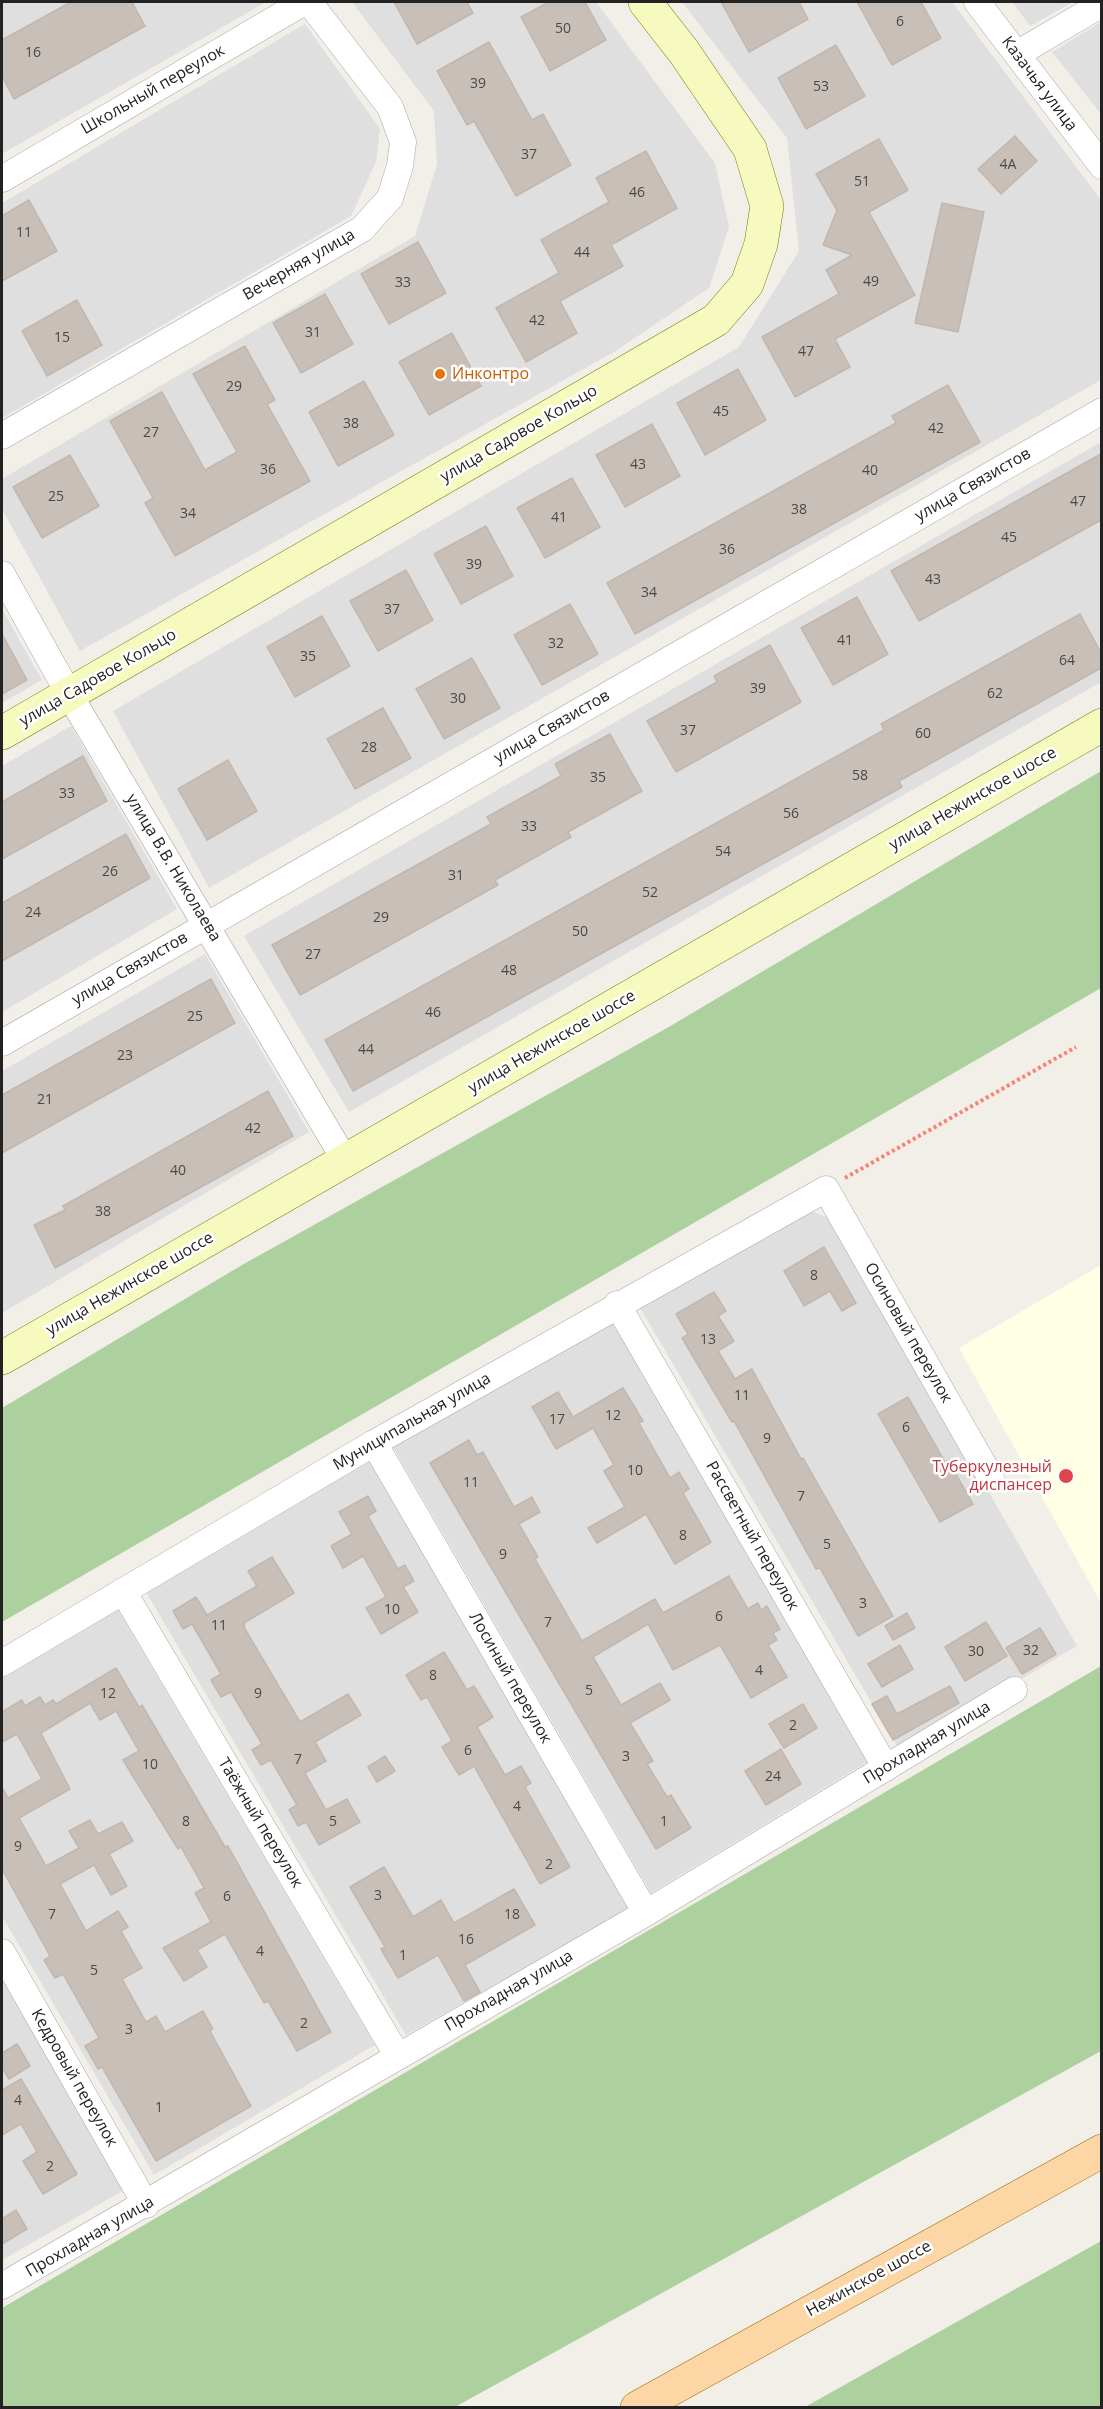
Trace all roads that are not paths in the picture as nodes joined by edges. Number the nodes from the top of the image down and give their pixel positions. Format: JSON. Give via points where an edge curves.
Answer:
{"nodes":[{"id":1,"x":304,"y":2,"type":"edge"},
{"id":2,"x":309,"y":2,"type":"edge"},
{"id":3,"x":645,"y":2,"type":"edge"},
{"id":4,"x":977,"y":2,"type":"edge"},
{"id":5,"x":1101,"y":4,"type":"edge"},
{"id":6,"x":1017,"y":54,"type":"junction"},
{"id":7,"x":1101,"y":166,"type":"edge"},
{"id":8,"x":2,"y":179,"type":"edge"},
{"id":9,"x":1101,"y":411,"type":"edge"},
{"id":10,"x":2,"y":436,"type":"edge"},
{"id":11,"x":2,"y":574,"type":"edge"},
{"id":12,"x":69,"y":694,"type":"junction"},
{"id":13,"x":1101,"y":725,"type":"edge"},
{"id":14,"x":2,"y":733,"type":"edge"},
{"id":15,"x":207,"y":925,"type":"junction"},
{"id":16,"x":2,"y":1043,"type":"edge"},
{"id":17,"x":346,"y":1162,"type":"junction"},
{"id":18,"x":826,"y":1189,"type":"joint"},
{"id":19,"x":617,"y":1304,"type":"junction"},
{"id":20,"x":2,"y":1358,"type":"edge"},
{"id":21,"x":374,"y":1443,"type":"junction"},
{"id":22,"x":991,"y":1478,"type":"dead end"},
{"id":23,"x":123,"y":1591,"type":"junction"},
{"id":24,"x":2,"y":1663,"type":"edge"},
{"id":25,"x":1014,"y":1690,"type":"dead end"},
{"id":26,"x":886,"y":1768,"type":"junction"},
{"id":27,"x":646,"y":1913,"type":"junction"},
{"id":28,"x":2,"y":1952,"type":"edge"},
{"id":29,"x":397,"y":2055,"type":"junction"},
{"id":30,"x":1101,"y":2151,"type":"edge"},
{"id":31,"x":1101,"y":2173,"type":"edge"},
{"id":32,"x":146,"y":2205,"type":"junction"},
{"id":33,"x":2,"y":2286,"type":"edge"},
{"id":34,"x":637,"y":2408,"type":"edge"},
{"id":35,"x":681,"y":2408,"type":"edge"}],
"edges":[{"from":1,"to":8,"type":"street","name":"Школьный переулок"},
{"from":2,"to":10,"type":"street","name":"Вечерняя улица","via":[[390,107],[403,142],[390,198],[362,229]]},
{"from":3,"to":12,"type":"main road","name":"улица Садовое Кольцо","via":[[750,149],[767,206],[761,244],[747,284],[716,320]]},
{"from":4,"to":6,"type":"street","name":"Казачья улица"},
{"from":5,"to":6,"type":"street"},
{"from":6,"to":7,"type":"street","name":"Казачья улица"},
{"from":9,"to":15,"type":"street","name":"улица Связистов"},
{"from":11,"to":12,"type":"street","name":"улица В.В. Николаева"},
{"from":12,"to":14,"type":"main road","name":"улица Садовое Кольцо"},
{"from":12,"to":15,"type":"street","name":"улица В.В. Николаева"},
{"from":13,"to":17,"type":"main road","name":"улица Нежинское шоссе"},
{"from":15,"to":16,"type":"street","name":"улица Связистов"},
{"from":15,"to":17,"type":"street","name":"улица В.В. Николаева"},
{"from":17,"to":20,"type":"main road","name":"улица Нежинское шоссе"},
{"from":18,"to":19,"type":"street","name":"Муниципальная улица"},
{"from":18,"to":22,"type":"street","name":"Осиновый переулок"},
{"from":19,"to":21,"type":"street","name":"Муниципальная улица"},
{"from":19,"to":26,"type":"street","name":"Рассветный переулок"},
{"from":21,"to":23,"type":"street","name":"Муниципальная улица"},
{"from":21,"to":27,"type":"street","name":"Лосиный переулок"},
{"from":23,"to":24,"type":"street","name":"Муниципальная улица"},
{"from":23,"to":29,"type":"street","name":"Таёжный переулок"},
{"from":25,"to":26,"type":"street","name":"Прохладная улица"},
{"from":26,"to":27,"type":"street","name":"Прохладная улица"},
{"from":27,"to":29,"type":"street","name":"Прохладная улица"},
{"from":28,"to":32,"type":"street","name":"Кедровый переулок"},
{"from":29,"to":32,"type":"street","name":"Прохладная улица"},
{"from":30,"to":34,"type":"main road","name":"Нежинское шоссе"},
{"from":31,"to":35,"type":"main road","name":"Нежинское шоссе"},
{"from":32,"to":33,"type":"street","name":"Прохладная улица"}]}
